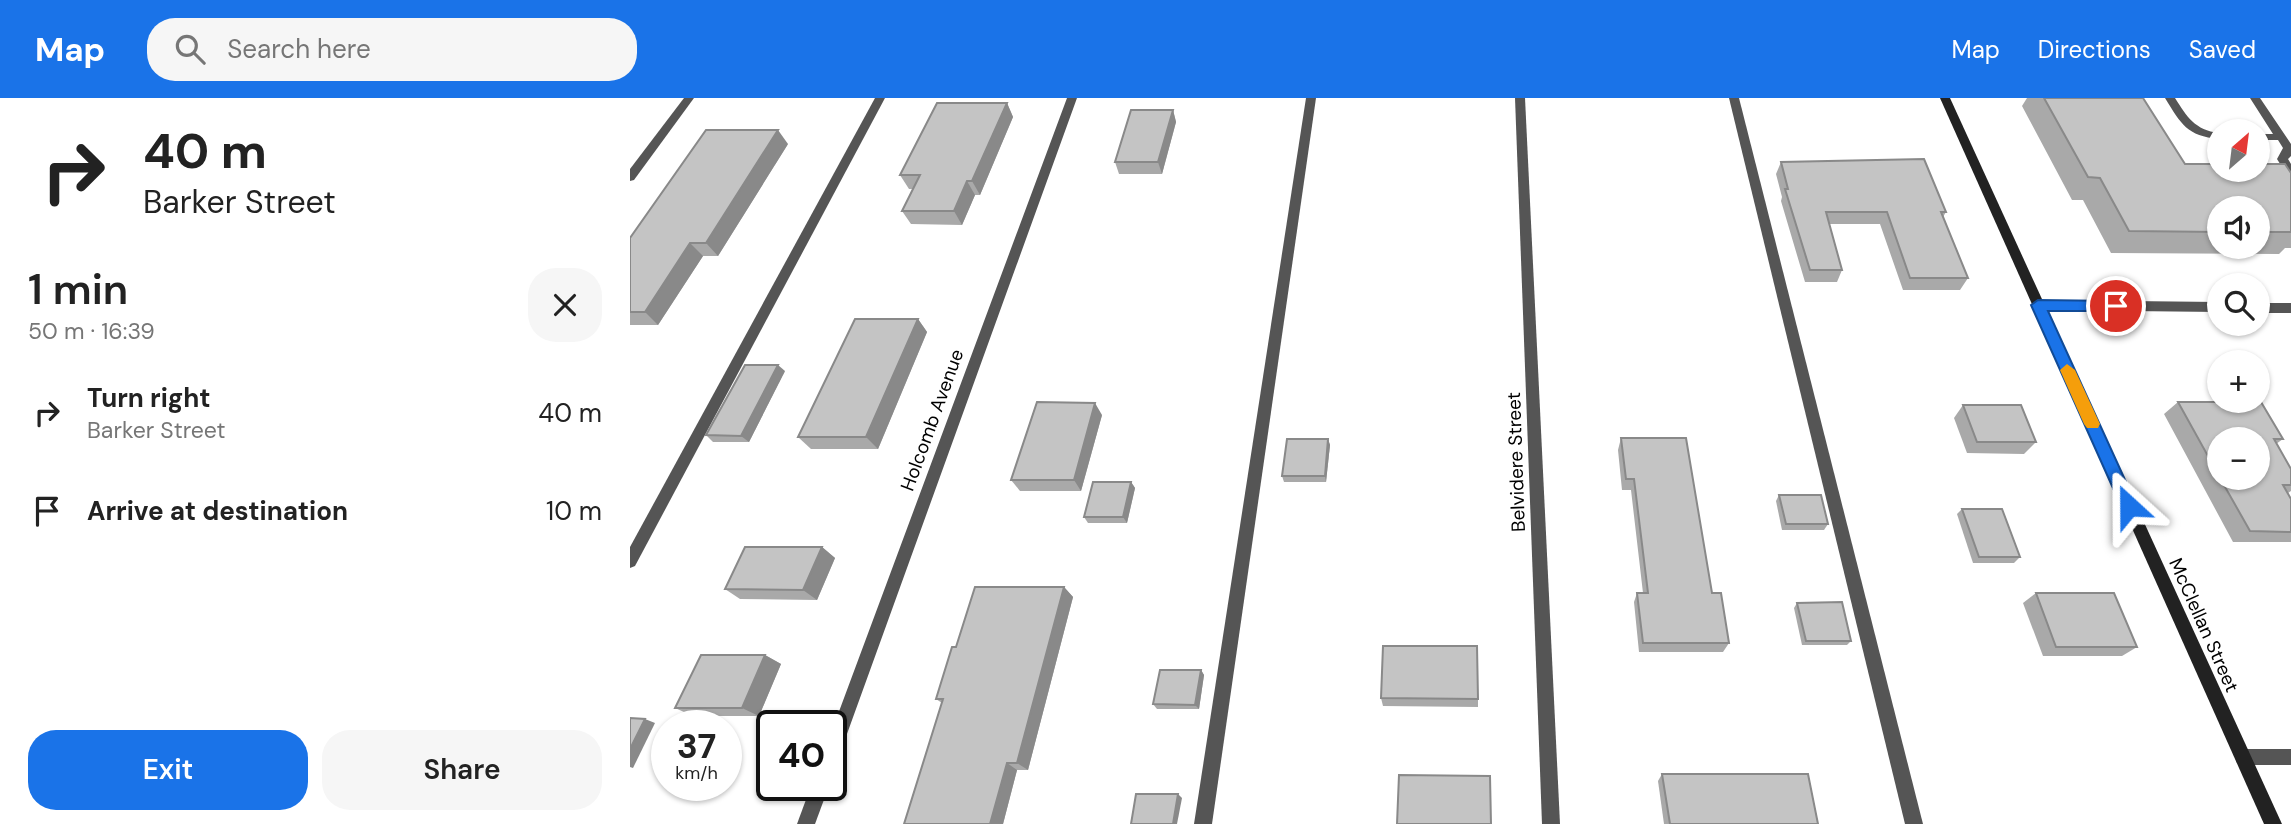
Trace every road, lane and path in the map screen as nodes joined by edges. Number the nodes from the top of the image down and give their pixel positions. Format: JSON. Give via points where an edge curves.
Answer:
{"nodes":[{"id":1,"x":689,"y":98,"type":"edge"},
{"id":2,"x":880,"y":98,"type":"edge"},
{"id":3,"x":1072,"y":98,"type":"edge"},
{"id":4,"x":1311,"y":98,"type":"edge"},
{"id":5,"x":1520,"y":98,"type":"edge"},
{"id":6,"x":1734,"y":98,"type":"edge"},
{"id":7,"x":1945,"y":98,"type":"edge"},
{"id":8,"x":2170,"y":98,"type":"edge"},
{"id":9,"x":2255,"y":98,"type":"edge"},
{"id":10,"x":2207,"y":134,"type":"edge"},
{"id":11,"x":2270,"y":137,"type":"edge"},
{"id":12,"x":2280,"y":137,"type":"junction"},
{"id":13,"x":2289,"y":151,"type":"edge"},
{"id":14,"x":2291,"y":173,"type":"edge"},
{"id":15,"x":630,"y":177,"type":"edge"},
{"id":16,"x":2038,"y":305,"type":"junction"},
{"id":17,"x":2207,"y":307,"type":"edge"},
{"id":18,"x":2270,"y":308,"type":"edge"},
{"id":19,"x":2291,"y":308,"type":"edge"},
{"id":20,"x":630,"y":561,"type":"edge"},
{"id":21,"x":847,"y":712,"type":"edge"},
{"id":22,"x":2243,"y":757,"type":"junction"},
{"id":23,"x":2291,"y":757,"type":"edge"},
{"id":24,"x":814,"y":801,"type":"edge"},
{"id":25,"x":806,"y":824,"type":"edge"},
{"id":26,"x":1203,"y":824,"type":"edge"},
{"id":27,"x":1551,"y":824,"type":"edge"},
{"id":28,"x":1914,"y":824,"type":"edge"},
{"id":29,"x":2273,"y":824,"type":"edge"}],
"edges":[{"from":1,"to":15,"type":"street"},
{"from":2,"to":20,"type":"street"},
{"from":3,"to":21,"type":"street","name":"Holcomb Avenue"},
{"from":4,"to":26,"type":"street"},
{"from":5,"to":27,"type":"street","name":"Belvidere Street"},
{"from":6,"to":28,"type":"street"},
{"from":7,"to":16,"type":"street","name":"McClellan Street"},
{"from":8,"to":10,"type":"street","via":[[2189,128]]},
{"from":9,"to":12,"type":"street"},
{"from":11,"to":12,"type":"street"},
{"from":12,"to":13,"type":"street"},
{"from":13,"to":14,"type":"street","via":[[2282,159]]},
{"from":16,"to":17,"type":"street"},
{"from":16,"to":22,"type":"street","name":"McClellan Street"},
{"from":18,"to":19,"type":"street"},
{"from":22,"to":23,"type":"street"},
{"from":22,"to":29,"type":"street","name":"McClellan Street"},
{"from":24,"to":25,"type":"street"}]}
